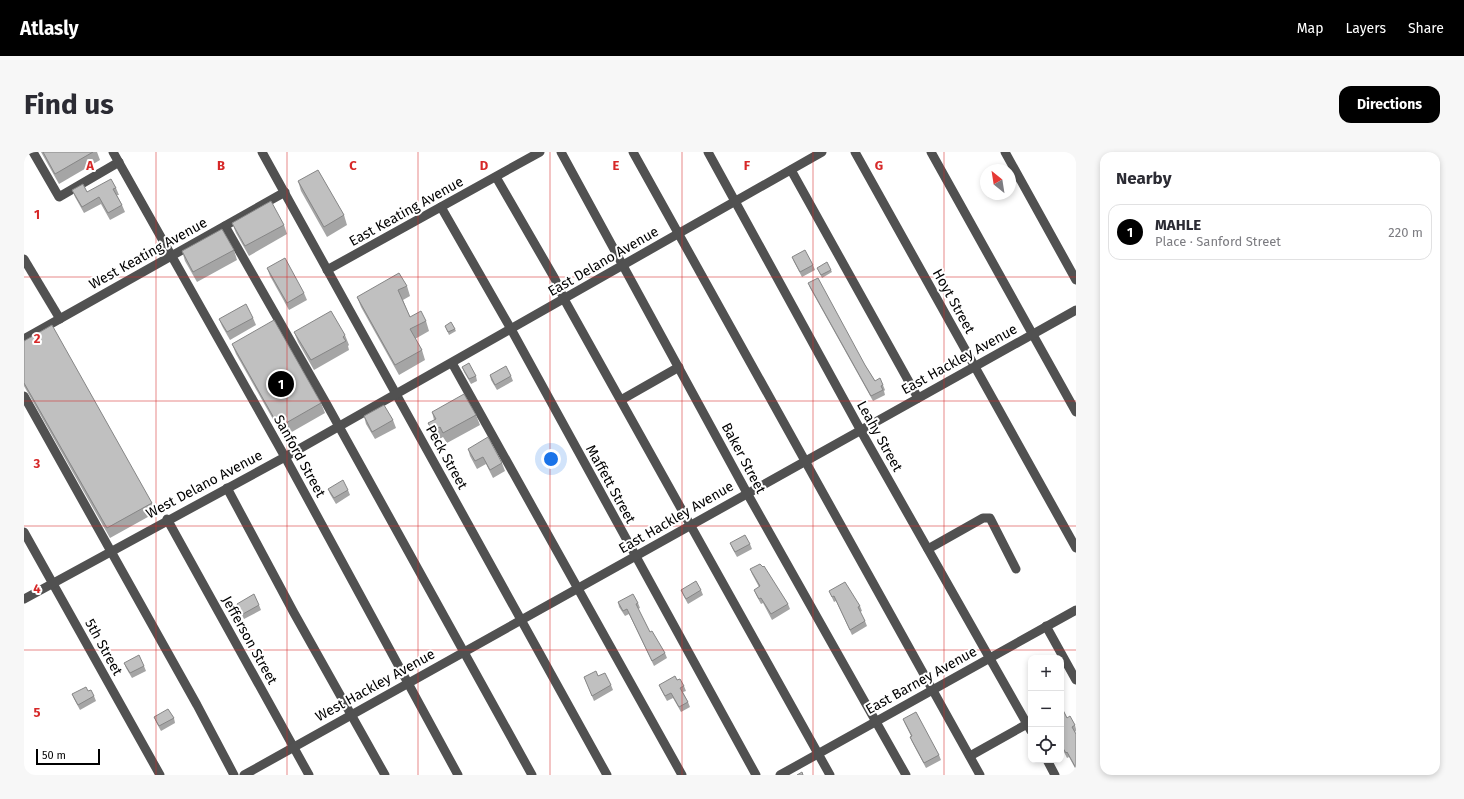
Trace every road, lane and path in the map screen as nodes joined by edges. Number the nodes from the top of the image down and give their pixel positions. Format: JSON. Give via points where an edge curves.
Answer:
{"nodes":[{"id":1,"x":33,"y":152,"type":"edge"},
{"id":2,"x":113,"y":152,"type":"edge"},
{"id":3,"x":262,"y":152,"type":"edge"},
{"id":4,"x":540,"y":152,"type":"edge"},
{"id":5,"x":561,"y":152,"type":"edge"},
{"id":6,"x":633,"y":152,"type":"edge"},
{"id":7,"x":708,"y":152,"type":"edge"},
{"id":8,"x":822,"y":152,"type":"edge"},
{"id":9,"x":855,"y":152,"type":"edge"},
{"id":10,"x":931,"y":152,"type":"edge"},
{"id":11,"x":1005,"y":152,"type":"edge"},
{"id":12,"x":119,"y":162,"type":"junction"},
{"id":13,"x":791,"y":170,"type":"junction"},
{"id":14,"x":496,"y":177,"type":"junction"},
{"id":15,"x":285,"y":192,"type":"junction"},
{"id":16,"x":735,"y":201,"type":"junction"},
{"id":17,"x":441,"y":207,"type":"junction"},
{"id":18,"x":225,"y":226,"type":"junction"},
{"id":19,"x":679,"y":233,"type":"junction"},
{"id":20,"x":171,"y":256,"type":"junction"},
{"id":21,"x":24,"y":259,"type":"edge"},
{"id":22,"x":623,"y":265,"type":"junction"},
{"id":23,"x":327,"y":270,"type":"junction"},
{"id":24,"x":1076,"y":280,"type":"edge"},
{"id":25,"x":564,"y":299,"type":"junction"},
{"id":26,"x":1076,"y":310,"type":"edge"},
{"id":27,"x":60,"y":319,"type":"junction"},
{"id":28,"x":511,"y":329,"type":"junction"},
{"id":29,"x":1033,"y":334,"type":"junction"},
{"id":30,"x":24,"y":339,"type":"edge"},
{"id":31,"x":452,"y":362,"type":"junction"},
{"id":32,"x":679,"y":367,"type":"junction"},
{"id":33,"x":975,"y":367,"type":"junction"},
{"id":34,"x":397,"y":394,"type":"junction"},
{"id":35,"x":24,"y":396,"type":"edge"},
{"id":36,"x":918,"y":398,"type":"junction"},
{"id":37,"x":621,"y":400,"type":"junction"},
{"id":38,"x":1076,"y":412,"type":"edge"},
{"id":39,"x":338,"y":427,"type":"junction"},
{"id":40,"x":860,"y":430,"type":"junction"},
{"id":41,"x":285,"y":457,"type":"junction"},
{"id":42,"x":805,"y":461,"type":"junction"},
{"id":43,"x":227,"y":488,"type":"junction"},
{"id":44,"x":747,"y":493,"type":"junction"},
{"id":45,"x":167,"y":520,"type":"junction"},
{"id":46,"x":691,"y":525,"type":"junction"},
{"id":47,"x":24,"y":532,"type":"edge"},
{"id":48,"x":1076,"y":548,"type":"edge"},
{"id":49,"x":928,"y":549,"type":"junction"},
{"id":50,"x":110,"y":551,"type":"junction"},
{"id":51,"x":635,"y":557,"type":"junction"},
{"id":52,"x":1016,"y":569,"type":"dead end"},
{"id":53,"x":52,"y":583,"type":"junction"},
{"id":54,"x":579,"y":588,"type":"junction"},
{"id":55,"x":24,"y":599,"type":"edge"},
{"id":56,"x":1076,"y":610,"type":"edge"},
{"id":57,"x":521,"y":620,"type":"junction"},
{"id":58,"x":1046,"y":626,"type":"junction"},
{"id":59,"x":464,"y":652,"type":"junction"},
{"id":60,"x":989,"y":658,"type":"junction"},
{"id":61,"x":1076,"y":680,"type":"edge"},
{"id":62,"x":407,"y":683,"type":"junction"},
{"id":63,"x":932,"y":690,"type":"junction"},
{"id":64,"x":351,"y":715,"type":"junction"},
{"id":65,"x":875,"y":720,"type":"junction"},
{"id":66,"x":1028,"y":727,"type":"edge"},
{"id":67,"x":1028,"y":728,"type":"edge"},
{"id":68,"x":294,"y":747,"type":"junction"},
{"id":69,"x":818,"y":753,"type":"junction"},
{"id":70,"x":970,"y":756,"type":"junction"},
{"id":71,"x":1049,"y":763,"type":"edge"},
{"id":72,"x":160,"y":775,"type":"edge"},
{"id":73,"x":234,"y":775,"type":"edge"},
{"id":74,"x":244,"y":775,"type":"edge"},
{"id":75,"x":309,"y":775,"type":"edge"},
{"id":76,"x":385,"y":775,"type":"edge"},
{"id":77,"x":458,"y":775,"type":"edge"},
{"id":78,"x":532,"y":775,"type":"edge"},
{"id":79,"x":607,"y":775,"type":"edge"},
{"id":80,"x":682,"y":775,"type":"edge"},
{"id":81,"x":756,"y":775,"type":"edge"},
{"id":82,"x":780,"y":775,"type":"edge"},
{"id":83,"x":830,"y":775,"type":"edge"},
{"id":84,"x":906,"y":775,"type":"edge"},
{"id":85,"x":980,"y":775,"type":"edge"},
{"id":86,"x":1055,"y":775,"type":"edge"}],
"edges":[{"from":1,"to":12,"type":"street","via":[[59,197]]},
{"from":2,"to":12,"type":"street","name":"Sanford Street"},
{"from":3,"to":15,"type":"street","name":"Peck Street"},
{"from":4,"to":14,"type":"street","name":"East Keating Avenue"},
{"from":5,"to":22,"type":"street","name":"Baker Street"},
{"from":6,"to":19,"type":"street"},
{"from":7,"to":16,"type":"street","name":"Leahy Street"},
{"from":8,"to":13,"type":"street","name":"East Delano Avenue"},
{"from":9,"to":33,"type":"street","name":"Hoyt Street"},
{"from":10,"to":29,"type":"street"},
{"from":11,"to":24,"type":"street"},
{"from":12,"to":20,"type":"street","name":"Sanford Street"},
{"from":13,"to":16,"type":"street","name":"East Delano Avenue"},
{"from":13,"to":36,"type":"street"},
{"from":14,"to":17,"type":"street","name":"East Keating Avenue"},
{"from":14,"to":25,"type":"street"},
{"from":15,"to":18,"type":"street","name":"West Keating Avenue"},
{"from":15,"to":23,"type":"street","name":"Peck Street"},
{"from":16,"to":19,"type":"street","name":"East Delano Avenue"},
{"from":16,"to":40,"type":"street","name":"Leahy Street"},
{"from":17,"to":23,"type":"street","name":"East Keating Avenue"},
{"from":17,"to":28,"type":"street","name":"Maffett Street"},
{"from":18,"to":20,"type":"street","name":"West Keating Avenue"},
{"from":18,"to":39,"type":"street"},
{"from":19,"to":22,"type":"street","name":"East Delano Avenue"},
{"from":19,"to":42,"type":"street"},
{"from":20,"to":27,"type":"street","name":"West Keating Avenue"},
{"from":20,"to":41,"type":"street","name":"Sanford Street"},
{"from":21,"to":27,"type":"street"},
{"from":22,"to":25,"type":"street","name":"East Delano Avenue"},
{"from":22,"to":32,"type":"street","name":"Baker Street"},
{"from":23,"to":34,"type":"street","name":"Peck Street"},
{"from":25,"to":28,"type":"street","name":"East Delano Avenue"},
{"from":25,"to":37,"type":"street"},
{"from":26,"to":29,"type":"street","name":"East Hackley Avenue"},
{"from":27,"to":30,"type":"street","name":"West Keating Avenue"},
{"from":28,"to":31,"type":"street","name":"East Delano Avenue"},
{"from":28,"to":51,"type":"street","name":"Maffett Street"},
{"from":29,"to":33,"type":"street","name":"East Hackley Avenue"},
{"from":29,"to":38,"type":"street"},
{"from":31,"to":34,"type":"street","name":"East Delano Avenue"},
{"from":31,"to":54,"type":"street"},
{"from":32,"to":37,"type":"street"},
{"from":32,"to":44,"type":"street","name":"Baker Street"},
{"from":33,"to":36,"type":"street","name":"East Hackley Avenue"},
{"from":33,"to":48,"type":"street","name":"Hoyt Street"},
{"from":34,"to":39,"type":"street","name":"West Delano Avenue"},
{"from":34,"to":57,"type":"street","name":"Peck Street"},
{"from":35,"to":50,"type":"street"},
{"from":36,"to":40,"type":"street","name":"East Hackley Avenue"},
{"from":37,"to":46,"type":"street"},
{"from":39,"to":41,"type":"street","name":"West Delano Avenue"},
{"from":39,"to":59,"type":"street"},
{"from":40,"to":42,"type":"street","name":"East Hackley Avenue"},
{"from":40,"to":49,"type":"street","name":"Leahy Street"},
{"from":41,"to":43,"type":"street","name":"West Delano Avenue"},
{"from":41,"to":62,"type":"street","name":"Sanford Street"},
{"from":42,"to":44,"type":"street","name":"East Hackley Avenue"},
{"from":42,"to":63,"type":"street"},
{"from":43,"to":45,"type":"street","name":"West Delano Avenue"},
{"from":43,"to":64,"type":"street"},
{"from":44,"to":46,"type":"street","name":"East Hackley Avenue"},
{"from":44,"to":65,"type":"street","name":"Baker Street"},
{"from":45,"to":50,"type":"street","name":"West Delano Avenue"},
{"from":45,"to":68,"type":"street","name":"Jefferson Street"},
{"from":46,"to":51,"type":"street","name":"East Hackley Avenue"},
{"from":46,"to":69,"type":"street"},
{"from":47,"to":53,"type":"street","name":"5th Street"},
{"from":49,"to":52,"type":"street","via":[[983,518],[990,518]]},
{"from":49,"to":60,"type":"street","name":"Leahy Street"},
{"from":50,"to":53,"type":"street","name":"West Delano Avenue"},
{"from":50,"to":73,"type":"street","via":[[201,711]]},
{"from":51,"to":54,"type":"street","name":"East Hackley Avenue"},
{"from":51,"to":81,"type":"street","name":"Maffett Street"},
{"from":53,"to":55,"type":"street","name":"West Delano Avenue"},
{"from":53,"to":72,"type":"street","name":"5th Street"},
{"from":54,"to":57,"type":"street","name":"East Hackley Avenue"},
{"from":54,"to":80,"type":"street"},
{"from":56,"to":58,"type":"street","name":"East Barney Avenue"},
{"from":57,"to":59,"type":"street","name":"West Hackley Avenue"},
{"from":57,"to":79,"type":"street","name":"Peck Street"},
{"from":58,"to":60,"type":"street","name":"East Barney Avenue"},
{"from":58,"to":61,"type":"street"},
{"from":59,"to":62,"type":"street","name":"West Hackley Avenue"},
{"from":59,"to":78,"type":"street"},
{"from":60,"to":63,"type":"street","name":"East Barney Avenue"},
{"from":60,"to":66,"type":"street","name":"Leahy Street"},
{"from":62,"to":64,"type":"street","name":"West Hackley Avenue"},
{"from":62,"to":77,"type":"street","name":"Sanford Street"},
{"from":63,"to":65,"type":"street","name":"East Barney Avenue"},
{"from":63,"to":70,"type":"street"},
{"from":64,"to":68,"type":"street","name":"West Hackley Avenue"},
{"from":64,"to":76,"type":"street"},
{"from":65,"to":69,"type":"street","name":"East Barney Avenue"},
{"from":65,"to":84,"type":"street","name":"Baker Street"},
{"from":67,"to":70,"type":"street"},
{"from":68,"to":74,"type":"street","name":"West Hackley Avenue"},
{"from":68,"to":75,"type":"street","name":"Jefferson Street"},
{"from":69,"to":82,"type":"street","name":"East Barney Avenue"},
{"from":69,"to":83,"type":"street"},
{"from":70,"to":85,"type":"street"},
{"from":71,"to":86,"type":"street"}]}
